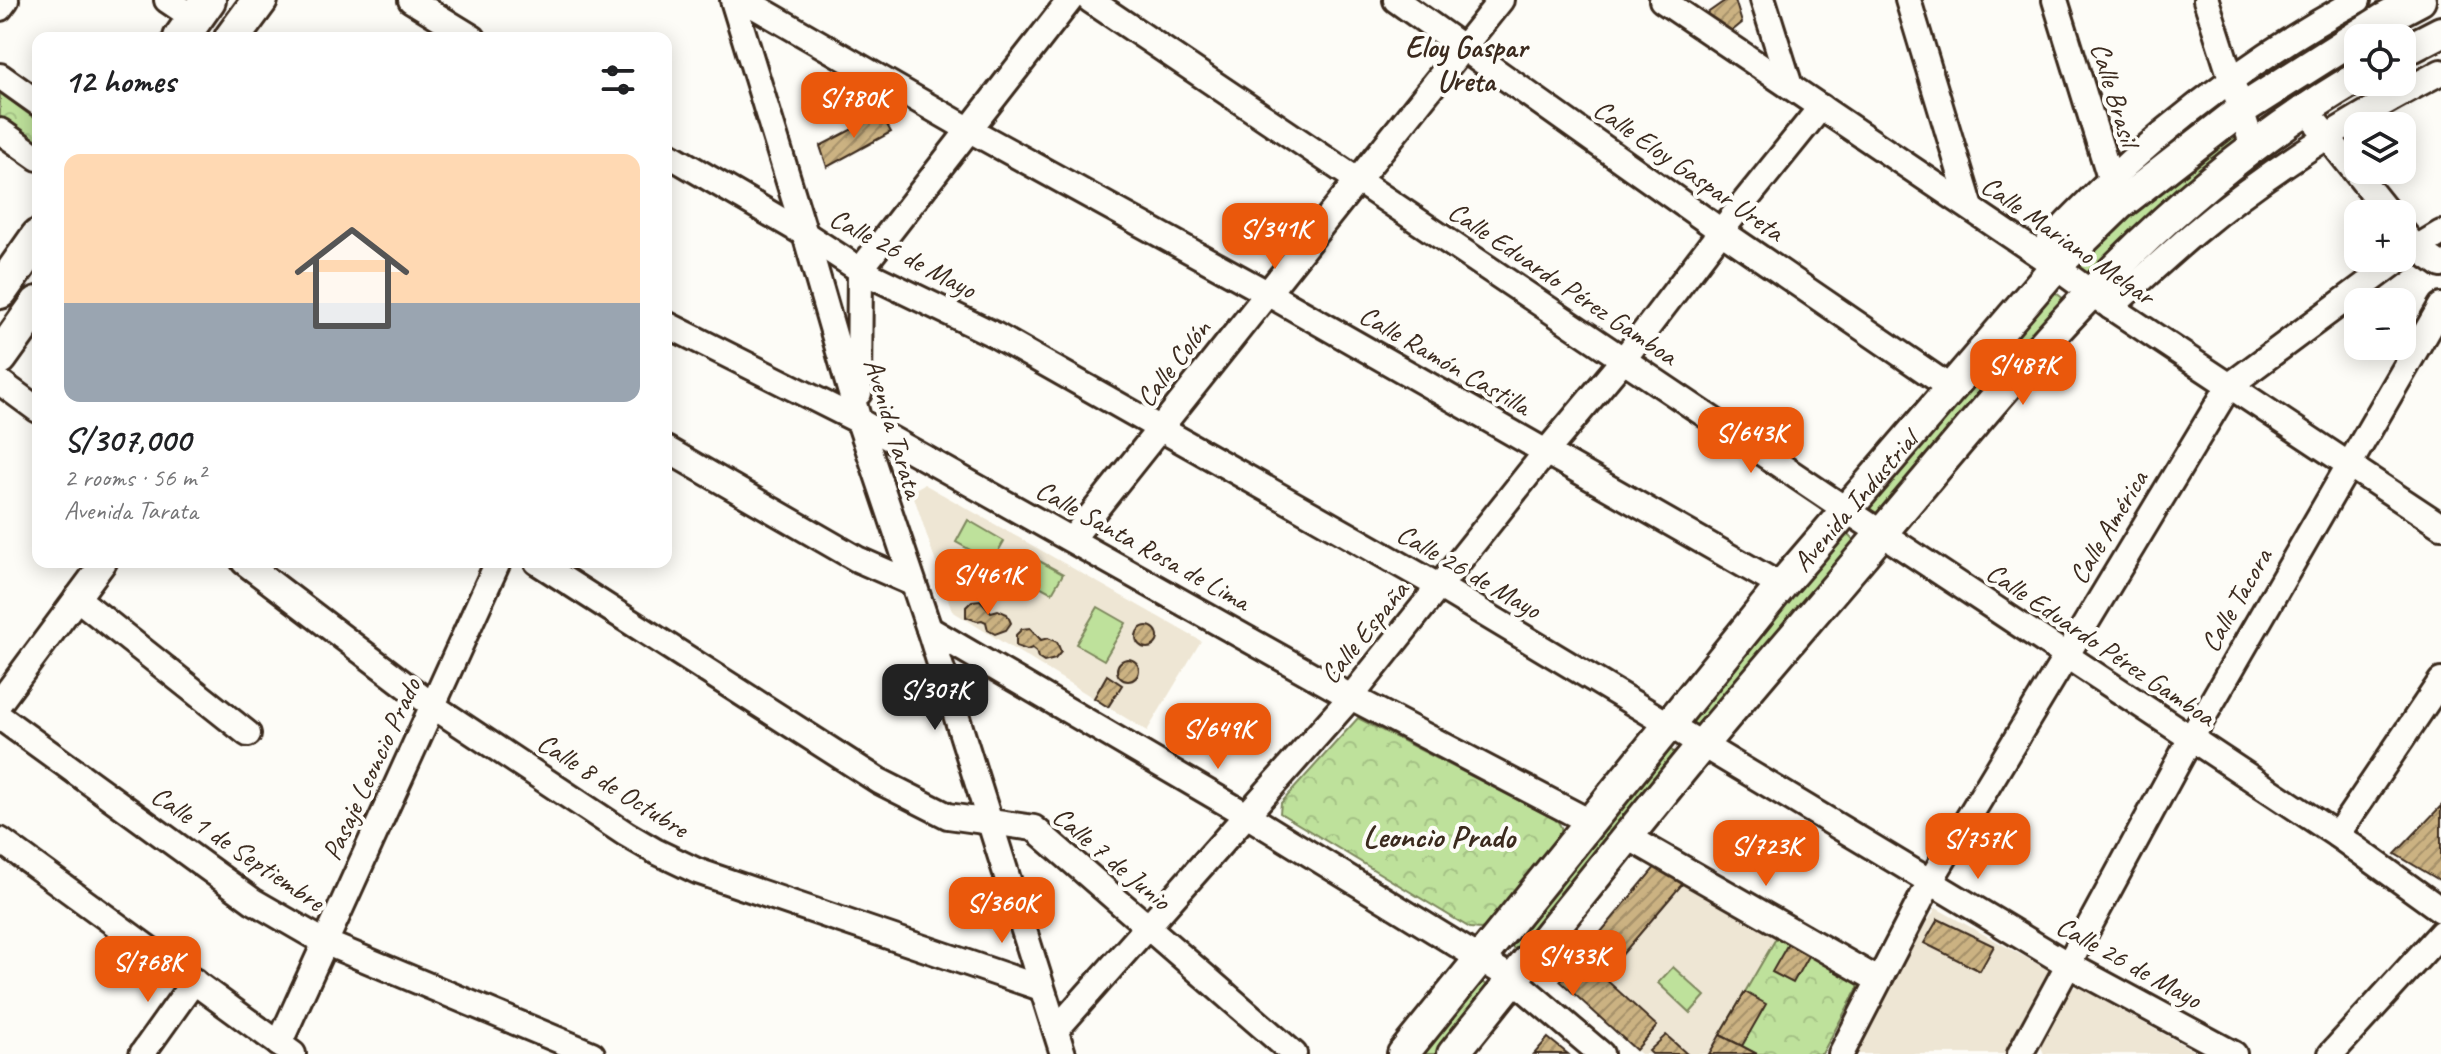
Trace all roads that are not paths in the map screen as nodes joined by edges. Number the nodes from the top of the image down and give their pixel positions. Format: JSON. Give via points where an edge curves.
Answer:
{"nodes":[{"id":1,"x":6,"y":0,"type":"edge"},
{"id":2,"x":167,"y":0,"type":"edge"},
{"id":3,"x":260,"y":0,"type":"edge"},
{"id":4,"x":411,"y":0,"type":"edge"},
{"id":5,"x":733,"y":0,"type":"edge"},
{"id":6,"x":744,"y":0,"type":"edge"},
{"id":7,"x":1070,"y":0,"type":"edge"},
{"id":8,"x":1090,"y":0,"type":"edge"},
{"id":9,"x":1396,"y":0,"type":"edge"},
{"id":10,"x":1501,"y":0,"type":"edge"},
{"id":11,"x":1662,"y":0,"type":"edge"},
{"id":12,"x":1763,"y":0,"type":"edge"},
{"id":13,"x":1908,"y":0,"type":"edge"},
{"id":14,"x":2055,"y":0,"type":"edge"},
{"id":15,"x":2206,"y":0,"type":"edge"},
{"id":16,"x":2358,"y":0,"type":"edge"},
{"id":17,"x":2420,"y":0,"type":"edge"},
{"id":18,"x":0,"y":8,"type":"edge"},
{"id":19,"x":2381,"y":10,"type":"edge"},
{"id":20,"x":195,"y":19,"type":"edge"},
{"id":21,"x":236,"y":32,"type":"edge"},
{"id":22,"x":463,"y":32,"type":"edge"},
{"id":23,"x":2441,"y":32,"type":"edge"},
{"id":24,"x":2416,"y":45,"type":"edge"},
{"id":25,"x":1464,"y":47,"type":"junction"},
{"id":26,"x":2441,"y":72,"type":"edge"},
{"id":27,"x":0,"y":76,"type":"edge"},
{"id":28,"x":2229,"y":80,"type":"junction"},
{"id":29,"x":1790,"y":86,"type":"junction"},
{"id":30,"x":2344,"y":86,"type":"edge"},
{"id":31,"x":32,"y":99,"type":"edge"},
{"id":32,"x":1821,"y":107,"type":"junction"},
{"id":33,"x":2241,"y":110,"type":"junction"},
{"id":34,"x":2306,"y":110,"type":"junction"},
{"id":35,"x":970,"y":130,"type":"junction"},
{"id":36,"x":0,"y":131,"type":"edge"},
{"id":37,"x":2327,"y":137,"type":"junction"},
{"id":38,"x":2253,"y":147,"type":"junction"},
{"id":39,"x":32,"y":154,"type":"edge"},
{"id":40,"x":672,"y":156,"type":"edge"},
{"id":41,"x":1358,"y":179,"type":"junction"},
{"id":42,"x":2114,"y":192,"type":"junction"},
{"id":43,"x":2378,"y":200,"type":"edge"},
{"id":44,"x":1971,"y":208,"type":"junction"},
{"id":45,"x":1721,"y":231,"type":"junction"},
{"id":46,"x":2441,"y":233,"type":"edge"},
{"id":47,"x":805,"y":234,"type":"junction"},
{"id":48,"x":2416,"y":243,"type":"edge"},
{"id":49,"x":32,"y":246,"type":"edge"},
{"id":50,"x":2416,"y":253,"type":"edge"},
{"id":51,"x":2047,"y":260,"type":"junction"},
{"id":52,"x":2441,"y":265,"type":"edge"},
{"id":53,"x":860,"y":270,"type":"junction"},
{"id":54,"x":2374,"y":272,"type":"edge"},
{"id":55,"x":0,"y":291,"type":"edge"},
{"id":56,"x":1267,"y":293,"type":"junction"},
{"id":57,"x":2100,"y":299,"type":"junction"},
{"id":58,"x":2441,"y":306,"type":"edge"},
{"id":59,"x":32,"y":312,"type":"edge"},
{"id":60,"x":672,"y":327,"type":"edge"},
{"id":61,"x":0,"y":357,"type":"edge"},
{"id":62,"x":1623,"y":360,"type":"junction"},
{"id":63,"x":0,"y":382,"type":"edge"},
{"id":64,"x":2229,"y":386,"type":"junction"},
{"id":65,"x":1949,"y":387,"type":"junction"},
{"id":66,"x":32,"y":406,"type":"edge"},
{"id":67,"x":859,"y":421,"type":"junction"},
{"id":68,"x":1159,"y":429,"type":"junction"},
{"id":69,"x":672,"y":452,"type":"edge"},
{"id":70,"x":1546,"y":452,"type":"junction"},
{"id":71,"x":2349,"y":463,"type":"junction"},
{"id":72,"x":1845,"y":509,"type":"junction"},
{"id":73,"x":2441,"y":526,"type":"edge"},
{"id":74,"x":1882,"y":534,"type":"junction"},
{"id":75,"x":1072,"y":539,"type":"junction"},
{"id":76,"x":100,"y":568,"type":"edge"},
{"id":77,"x":252,"y":568,"type":"edge"},
{"id":78,"x":495,"y":568,"type":"edge"},
{"id":79,"x":546,"y":568,"type":"edge"},
{"id":80,"x":912,"y":583,"type":"junction"},
{"id":81,"x":1781,"y":586,"type":"junction"},
{"id":82,"x":1440,"y":587,"type":"junction"},
{"id":83,"x":77,"y":598,"type":"junction"},
{"id":84,"x":929,"y":629,"type":"junction"},
{"id":85,"x":2066,"y":655,"type":"junction"},
{"id":86,"x":2441,"y":681,"type":"edge"},
{"id":87,"x":1351,"y":697,"type":"junction"},
{"id":88,"x":0,"y":702,"type":"edge"},
{"id":89,"x":433,"y":706,"type":"junction"},
{"id":90,"x":0,"y":717,"type":"edge"},
{"id":91,"x":1668,"y":725,"type":"junction"},
{"id":92,"x":248,"y":734,"type":"dead end"},
{"id":93,"x":2190,"y":740,"type":"junction"},
{"id":94,"x":1702,"y":746,"type":"junction"},
{"id":95,"x":1245,"y":814,"type":"junction"},
{"id":96,"x":988,"y":821,"type":"junction"},
{"id":97,"x":1590,"y":822,"type":"junction"},
{"id":98,"x":2337,"y":835,"type":"junction"},
{"id":99,"x":1630,"y":838,"type":"junction"},
{"id":100,"x":0,"y":840,"type":"edge"},
{"id":101,"x":1931,"y":880,"type":"junction"},
{"id":102,"x":2441,"y":910,"type":"edge"},
{"id":103,"x":1148,"y":926,"type":"junction"},
{"id":104,"x":324,"y":942,"type":"junction"},
{"id":105,"x":2439,"y":942,"type":"edge"},
{"id":106,"x":1480,"y":958,"type":"junction"},
{"id":107,"x":2067,"y":964,"type":"junction"},
{"id":108,"x":1513,"y":979,"type":"junction"},
{"id":109,"x":1878,"y":980,"type":"junction"},
{"id":110,"x":194,"y":981,"type":"junction"},
{"id":111,"x":1041,"y":988,"type":"junction"},
{"id":112,"x":1059,"y":1042,"type":"edge"},
{"id":113,"x":286,"y":1049,"type":"edge"},
{"id":114,"x":142,"y":1054,"type":"edge"},
{"id":115,"x":592,"y":1054,"type":"edge"},
{"id":116,"x":1294,"y":1054,"type":"edge"},
{"id":117,"x":1403,"y":1054,"type":"edge"},
{"id":118,"x":1453,"y":1054,"type":"edge"},
{"id":119,"x":1601,"y":1054,"type":"edge"},
{"id":120,"x":1841,"y":1054,"type":"edge"},
{"id":121,"x":2020,"y":1054,"type":"edge"},
{"id":122,"x":2234,"y":1054,"type":"edge"},
{"id":123,"x":2331,"y":1054,"type":"edge"}],
"edges":[{"from":1,"to":18,"type":"street"},
{"from":2,"to":20,"type":"street"},
{"from":3,"to":21,"type":"highway"},
{"from":4,"to":22,"type":"street"},
{"from":5,"to":47,"type":"street","name":"Avenida Tarata"},
{"from":6,"to":35,"type":"street","name":"Calle Ramón Castilla"},
{"from":7,"to":35,"type":"street"},
{"from":8,"to":41,"type":"street","name":"Calle Eduardo Pérez Gamboa"},
{"from":9,"to":25,"type":"street","name":"Calle Eloy Gaspar Ureta"},
{"from":10,"to":25,"type":"street","name":"Calle Colón"},
{"from":11,"to":29,"type":"street","name":"Calle Mariano Melgar"},
{"from":12,"to":29,"type":"street"},
{"from":13,"to":44,"type":"street"},
{"from":14,"to":42,"type":"street","name":"Calle Brasil"},
{"from":15,"to":28,"type":"street"},
{"from":16,"to":28,"type":"street"},
{"from":17,"to":19,"type":"main road","name":"Avenida Industrial"},
{"from":19,"to":33,"type":"main road","name":"Avenida Industrial"},
{"from":23,"to":24,"type":"main road"},
{"from":25,"to":41,"type":"street","name":"Calle Colón"},
{"from":25,"to":45,"type":"street","name":"Calle Eloy Gaspar Ureta"},
{"from":26,"to":37,"type":"street"},
{"from":27,"to":31,"type":"street"},
{"from":28,"to":33,"type":"street"},
{"from":28,"to":42,"type":"street","via":[[2158,136]]},
{"from":29,"to":32,"type":"street","name":"Calle Mariano Melgar"},
{"from":30,"to":34,"type":"main road","name":"Avenida Industrial"},
{"from":32,"to":44,"type":"street","name":"Calle Mariano Melgar"},
{"from":32,"to":45,"type":"street","name":"Calle España"},
{"from":33,"to":38,"type":"street"},
{"from":33,"to":42,"type":"main road","name":"Avenida Industrial"},
{"from":34,"to":37,"type":"street"},
{"from":34,"to":38,"type":"main road","name":"Avenida Industrial"},
{"from":35,"to":53,"type":"street"},
{"from":35,"to":56,"type":"street","name":"Calle Ramón Castilla"},
{"from":36,"to":39,"type":"street"},
{"from":37,"to":43,"type":"street"},
{"from":37,"to":57,"type":"street"},
{"from":38,"to":57,"type":"main road","name":"Avenida Industrial","via":[[2168,216]]},
{"from":40,"to":47,"type":"street","name":"Calle 26 de Mayo"},
{"from":41,"to":56,"type":"street","name":"Calle Colón"},
{"from":41,"to":62,"type":"street","name":"Calle Eduardo Pérez Gamboa"},
{"from":42,"to":51,"type":"main road","name":"Avenida Industrial"},
{"from":44,"to":51,"type":"street","name":"Calle Mariano Melgar"},
{"from":45,"to":62,"type":"street","name":"Calle España"},
{"from":45,"to":65,"type":"street","name":"Calle Eloy Gaspar Ureta"},
{"from":46,"to":48,"type":"street","name":"Calle América"},
{"from":47,"to":53,"type":"street","name":"Calle 26 de Mayo"},
{"from":47,"to":67,"type":"street","name":"Avenida Tarata"},
{"from":49,"to":55,"type":"highway"},
{"from":50,"to":52,"type":"street"},
{"from":51,"to":57,"type":"street","name":"Calle Mariano Melgar"},
{"from":51,"to":65,"type":"main road","name":"Avenida Industrial"},
{"from":53,"to":67,"type":"street"},
{"from":53,"to":68,"type":"street","name":"Calle 26 de Mayo","via":[[995,335]]},
{"from":54,"to":64,"type":"street","name":"Calle América"},
{"from":56,"to":68,"type":"street","name":"Calle Colón"},
{"from":56,"to":70,"type":"street","name":"Calle Ramón Castilla"},
{"from":57,"to":64,"type":"street","name":"Calle Mariano Melgar"},
{"from":57,"to":74,"type":"main road","name":"Avenida Industrial","via":[[1986,408]]},
{"from":58,"to":71,"type":"street","name":"Calle Tacora"},
{"from":59,"to":61,"type":"highway"},
{"from":60,"to":67,"type":"street","name":"Calle Santa Rosa de Lima"},
{"from":62,"to":70,"type":"street","name":"Calle España"},
{"from":62,"to":72,"type":"street","name":"Calle Eduardo Pérez Gamboa"},
{"from":63,"to":66,"type":"street"},
{"from":64,"to":71,"type":"street","name":"Calle Mariano Melgar"},
{"from":64,"to":85,"type":"street","name":"Calle América"},
{"from":65,"to":72,"type":"main road","name":"Avenida Industrial"},
{"from":67,"to":75,"type":"street","name":"Calle Santa Rosa de Lima"},
{"from":67,"to":80,"type":"street","name":"Avenida Tarata"},
{"from":68,"to":75,"type":"street","name":"Calle Colón"},
{"from":68,"to":82,"type":"street","name":"Calle 26 de Mayo"},
{"from":69,"to":80,"type":"street","via":[[857,559]]},
{"from":70,"to":81,"type":"street","name":"Calle Ramón Castilla"},
{"from":70,"to":82,"type":"street","name":"Calle España"},
{"from":71,"to":73,"type":"street","name":"Calle Mariano Melgar"},
{"from":71,"to":93,"type":"street","name":"Calle Tacora"},
{"from":72,"to":74,"type":"street","name":"Calle Eduardo Pérez Gamboa"},
{"from":72,"to":81,"type":"main road","name":"Avenida Industrial"},
{"from":74,"to":85,"type":"street","name":"Calle Eduardo Pérez Gamboa"},
{"from":74,"to":94,"type":"main road","name":"Avenida Industrial"},
{"from":75,"to":87,"type":"street","name":"Calle Santa Rosa de Lima"},
{"from":76,"to":83,"type":"street"},
{"from":77,"to":89,"type":"street","name":"Calle 8 de Octubre"},
{"from":78,"to":89,"type":"street","name":"Pasaje Leoncio Prado"},
{"from":79,"to":96,"type":"street","name":"Calle 7 de Junio","via":[[879,781],[948,816]]},
{"from":80,"to":84,"type":"street","name":"Avenida Tarata"},
{"from":81,"to":91,"type":"main road","name":"Avenida Industrial"},
{"from":82,"to":87,"type":"street","name":"Calle España"},
{"from":82,"to":91,"type":"street","name":"Calle 26 de Mayo"},
{"from":83,"to":88,"type":"street"},
{"from":83,"to":92,"type":"street"},
{"from":84,"to":95,"type":"street"},
{"from":84,"to":96,"type":"street","name":"Avenida Tarata"},
{"from":85,"to":93,"type":"street","name":"Calle Eduardo Pérez Gamboa"},
{"from":85,"to":101,"type":"street","name":"Calle América"},
{"from":86,"to":98,"type":"street"},
{"from":87,"to":95,"type":"street","name":"Calle España"},
{"from":87,"to":97,"type":"street","name":"Calle Santa Rosa de Lima"},
{"from":89,"to":104,"type":"street","name":"Pasaje Leoncio Prado"},
{"from":89,"to":111,"type":"street","name":"Calle 8 de Octubre","via":[[676,862]]},
{"from":90,"to":104,"type":"street","name":"Calle 1 de Septiembre","via":[[253,901]]},
{"from":91,"to":94,"type":"street","name":"Calle 26 de Mayo"},
{"from":91,"to":97,"type":"main road","name":"Avenida Industrial"},
{"from":93,"to":98,"type":"street","name":"Calle Eduardo Pérez Gamboa"},
{"from":93,"to":107,"type":"street","name":"Calle Tacora"},
{"from":94,"to":99,"type":"main road","name":"Avenida Industrial"},
{"from":94,"to":101,"type":"street","name":"Calle 26 de Mayo"},
{"from":95,"to":103,"type":"street","name":"Calle España"},
{"from":95,"to":106,"type":"street"},
{"from":96,"to":103,"type":"street","name":"Calle 7 de Junio","via":[[1034,828]]},
{"from":96,"to":111,"type":"street","name":"Avenida Tarata"},
{"from":97,"to":106,"type":"main road","name":"Avenida Industrial"},
{"from":98,"to":102,"type":"street","name":"Calle Eduardo Pérez Gamboa"},
{"from":99,"to":108,"type":"main road","name":"Avenida Industrial"},
{"from":99,"to":109,"type":"street"},
{"from":100,"to":110,"type":"street"},
{"from":101,"to":107,"type":"street","name":"Calle 26 de Mayo"},
{"from":101,"to":109,"type":"street","name":"Calle América"},
{"from":103,"to":112,"type":"street","name":"Calle España"},
{"from":103,"to":116,"type":"street","name":"Calle 7 de Junio"},
{"from":104,"to":113,"type":"street","name":"Pasaje Leoncio Prado"},
{"from":104,"to":115,"type":"street","name":"Calle 1 de Septiembre"},
{"from":105,"to":123,"type":"street"},
{"from":106,"to":108,"type":"street"},
{"from":106,"to":117,"type":"main road","name":"Avenida Industrial"},
{"from":107,"to":121,"type":"street","name":"Calle Tacora"},
{"from":107,"to":122,"type":"street","name":"Calle 26 de Mayo"},
{"from":108,"to":118,"type":"main road","name":"Avenida Industrial"},
{"from":108,"to":119,"type":"street"},
{"from":109,"to":120,"type":"street","name":"Calle América"},
{"from":110,"to":113,"type":"street"},
{"from":110,"to":114,"type":"street"},
{"from":111,"to":112,"type":"street","name":"Avenida Tarata"}]}
